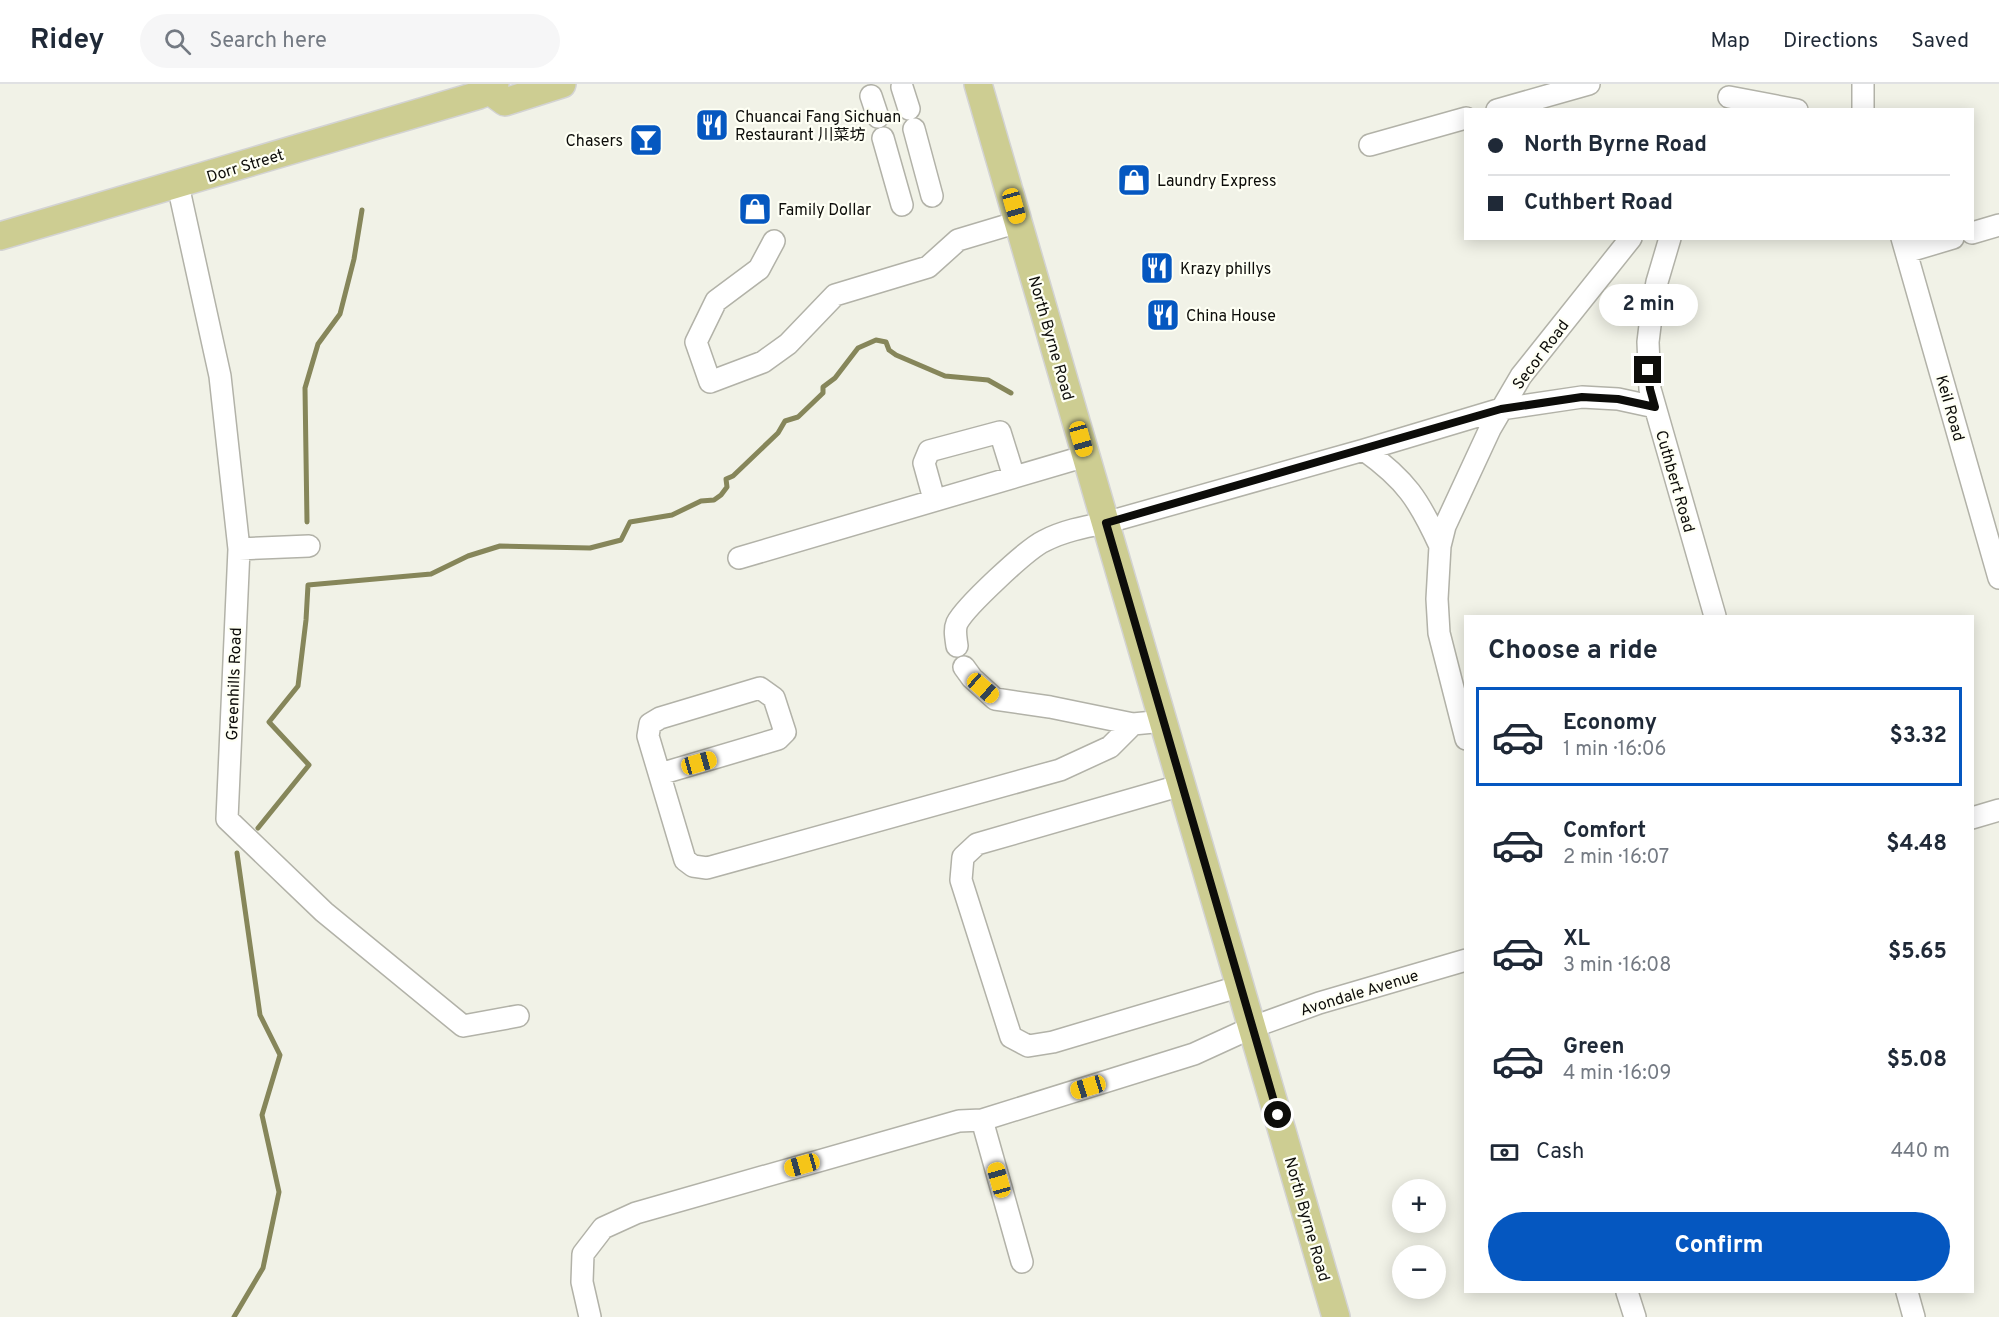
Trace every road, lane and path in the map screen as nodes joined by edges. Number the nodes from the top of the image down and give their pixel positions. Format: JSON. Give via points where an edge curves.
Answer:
{"nodes":[{"id":1,"x":562,"y":84,"type":"edge"},
{"id":2,"x":978,"y":84,"type":"edge"},
{"id":3,"x":1589,"y":84,"type":"edge"},
{"id":4,"x":1863,"y":84,"type":"edge"},
{"id":5,"x":903,"y":87,"type":"dead end"},
{"id":6,"x":493,"y":88,"type":"edge"},
{"id":7,"x":871,"y":96,"type":"dead end"},
{"id":8,"x":1729,"y":97,"type":"edge"},
{"id":9,"x":1504,"y":108,"type":"edge"},
{"id":10,"x":1787,"y":108,"type":"edge"},
{"id":11,"x":1863,"y":108,"type":"edge"},
{"id":12,"x":1464,"y":119,"type":"edge"},
{"id":13,"x":1370,"y":145,"type":"dead end"},
{"id":14,"x":178,"y":185,"type":"junction"},
{"id":15,"x":932,"y":196,"type":"dead end"},
{"id":16,"x":902,"y":205,"type":"dead end"},
{"id":17,"x":1018,"y":222,"type":"junction"},
{"id":18,"x":1999,"y":225,"type":"edge"},
{"id":19,"x":1974,"y":232,"type":"edge"},
{"id":20,"x":0,"y":236,"type":"edge"},
{"id":21,"x":1629,"y":240,"type":"edge"},
{"id":22,"x":1669,"y":240,"type":"edge"},
{"id":23,"x":1939,"y":240,"type":"edge"},
{"id":24,"x":774,"y":241,"type":"dead end"},
{"id":25,"x":1904,"y":245,"type":"edge"},
{"id":26,"x":1655,"y":407,"type":"junction"},
{"id":27,"x":1501,"y":409,"type":"junction"},
{"id":28,"x":1364,"y":450,"type":"junction"},
{"id":29,"x":1086,"y":456,"type":"junction"},
{"id":30,"x":1014,"y":477,"type":"junction"},
{"id":31,"x":934,"y":499,"type":"junction"},
{"id":32,"x":1106,"y":523,"type":"junction"},
{"id":33,"x":309,"y":546,"type":"dead end"},
{"id":34,"x":1440,"y":546,"type":"junction"},
{"id":35,"x":238,"y":549,"type":"junction"},
{"id":36,"x":739,"y":558,"type":"dead end"},
{"id":37,"x":1999,"y":578,"type":"edge"},
{"id":38,"x":1715,"y":615,"type":"edge"},
{"id":39,"x":957,"y":646,"type":"dead end"},
{"id":40,"x":964,"y":667,"type":"dead end"},
{"id":41,"x":1164,"y":721,"type":"junction"},
{"id":42,"x":1133,"y":724,"type":"junction"},
{"id":43,"x":1464,"y":731,"type":"edge"},
{"id":44,"x":660,"y":774,"type":"junction"},
{"id":45,"x":1182,"y":785,"type":"junction"},
{"id":46,"x":1999,"y":810,"type":"edge"},
{"id":47,"x":1974,"y":817,"type":"edge"},
{"id":48,"x":1464,"y":961,"type":"edge"},
{"id":49,"x":1241,"y":986,"type":"junction"},
{"id":50,"x":518,"y":1016,"type":"dead end"},
{"id":51,"x":1253,"y":1027,"type":"junction"},
{"id":52,"x":982,"y":1120,"type":"junction"},
{"id":53,"x":1022,"y":1262,"type":"dead end"},
{"id":54,"x":1627,"y":1293,"type":"edge"},
{"id":55,"x":1907,"y":1293,"type":"edge"},
{"id":56,"x":590,"y":1317,"type":"edge"},
{"id":57,"x":1336,"y":1317,"type":"edge"},
{"id":58,"x":1635,"y":1317,"type":"edge"},
{"id":59,"x":1914,"y":1317,"type":"edge"}],
"edges":[{"from":1,"to":6,"type":"main road","name":"Dorr Street","via":[[505,102]]},
{"from":2,"to":17,"type":"main road","name":"North Byrne Road"},
{"from":3,"to":9,"type":"street"},
{"from":4,"to":11,"type":"street"},
{"from":5,"to":15,"type":"street"},
{"from":6,"to":14,"type":"main road","name":"Dorr Street"},
{"from":7,"to":16,"type":"street"},
{"from":8,"to":10,"type":"street"},
{"from":12,"to":13,"type":"street"},
{"from":14,"to":20,"type":"main road","name":"Dorr Street"},
{"from":14,"to":35,"type":"street","name":"Greenhills Road","via":[[220,376]]},
{"from":17,"to":24,"type":"street","via":[[958,240],[928,267],[835,295],[788,344],[763,362],[710,382],[696,342],[716,301],[759,269]]},
{"from":17,"to":29,"type":"main road","name":"North Byrne Road"},
{"from":18,"to":19,"type":"street"},
{"from":21,"to":27,"type":"street","name":"Secor Road","via":[[1536,356]]},
{"from":22,"to":26,"type":"street","name":"Cuthbert Road","via":[[1657,282],[1648,342],[1650,389]]},
{"from":23,"to":25,"type":"street"},
{"from":25,"to":37,"type":"street","name":"Keil Road"},
{"from":26,"to":27,"type":"street","via":[[1582,397]]},
{"from":26,"to":38,"type":"street","name":"Cuthbert Road"},
{"from":27,"to":28,"type":"street"},
{"from":27,"to":34,"type":"street","name":"Secor Road","via":[[1452,508]]},
{"from":28,"to":32,"type":"street"},
{"from":28,"to":34,"type":"street","name":"Secor Road","via":[[1388,467],[1412,492]]},
{"from":29,"to":30,"type":"street"},
{"from":29,"to":32,"type":"main road","name":"North Byrne Road"},
{"from":30,"to":31,"type":"street"},
{"from":30,"to":31,"type":"street","via":[[1000,432],[929,451],[924,463]]},
{"from":31,"to":36,"type":"street"},
{"from":32,"to":39,"type":"street","via":[[1076,528],[1029,550],[966,611],[955,631]]},
{"from":32,"to":41,"type":"main road","name":"North Byrne Road"},
{"from":33,"to":35,"type":"street"},
{"from":34,"to":43,"type":"street","name":"Secor Road","via":[[1439,633]]},
{"from":35,"to":50,"type":"street","name":"Greenhills Road","via":[[227,819],[324,912],[463,1026]]},
{"from":40,"to":42,"type":"street","via":[[995,699]]},
{"from":41,"to":42,"type":"street"},
{"from":41,"to":45,"type":"main road","name":"North Byrne Road"},
{"from":42,"to":44,"type":"street","via":[[1110,747],[1060,770],[707,868],[685,860]]},
{"from":44,"to":44,"type":"street","via":[[648,736],[650,724],[760,688],[774,698],[785,732],[778,739]]},
{"from":45,"to":49,"type":"main road","name":"North Byrne Road"},
{"from":45,"to":49,"type":"street","via":[[977,844],[963,857],[961,880],[1011,1037],[1028,1046]]},
{"from":46,"to":47,"type":"street"},
{"from":48,"to":51,"type":"street","name":"Avondale Avenue","via":[[1319,1003]]},
{"from":49,"to":51,"type":"main road","name":"North Byrne Road"},
{"from":51,"to":52,"type":"street","name":"Avondale Avenue","via":[[1194,1054]]},
{"from":51,"to":57,"type":"main road","name":"North Byrne Road"},
{"from":52,"to":53,"type":"street"},
{"from":52,"to":56,"type":"street","name":"Avondale Avenue","via":[[959,1121],[636,1212],[603,1228],[583,1254],[582,1282]]},
{"from":54,"to":58,"type":"street"},
{"from":55,"to":59,"type":"street"}]}
